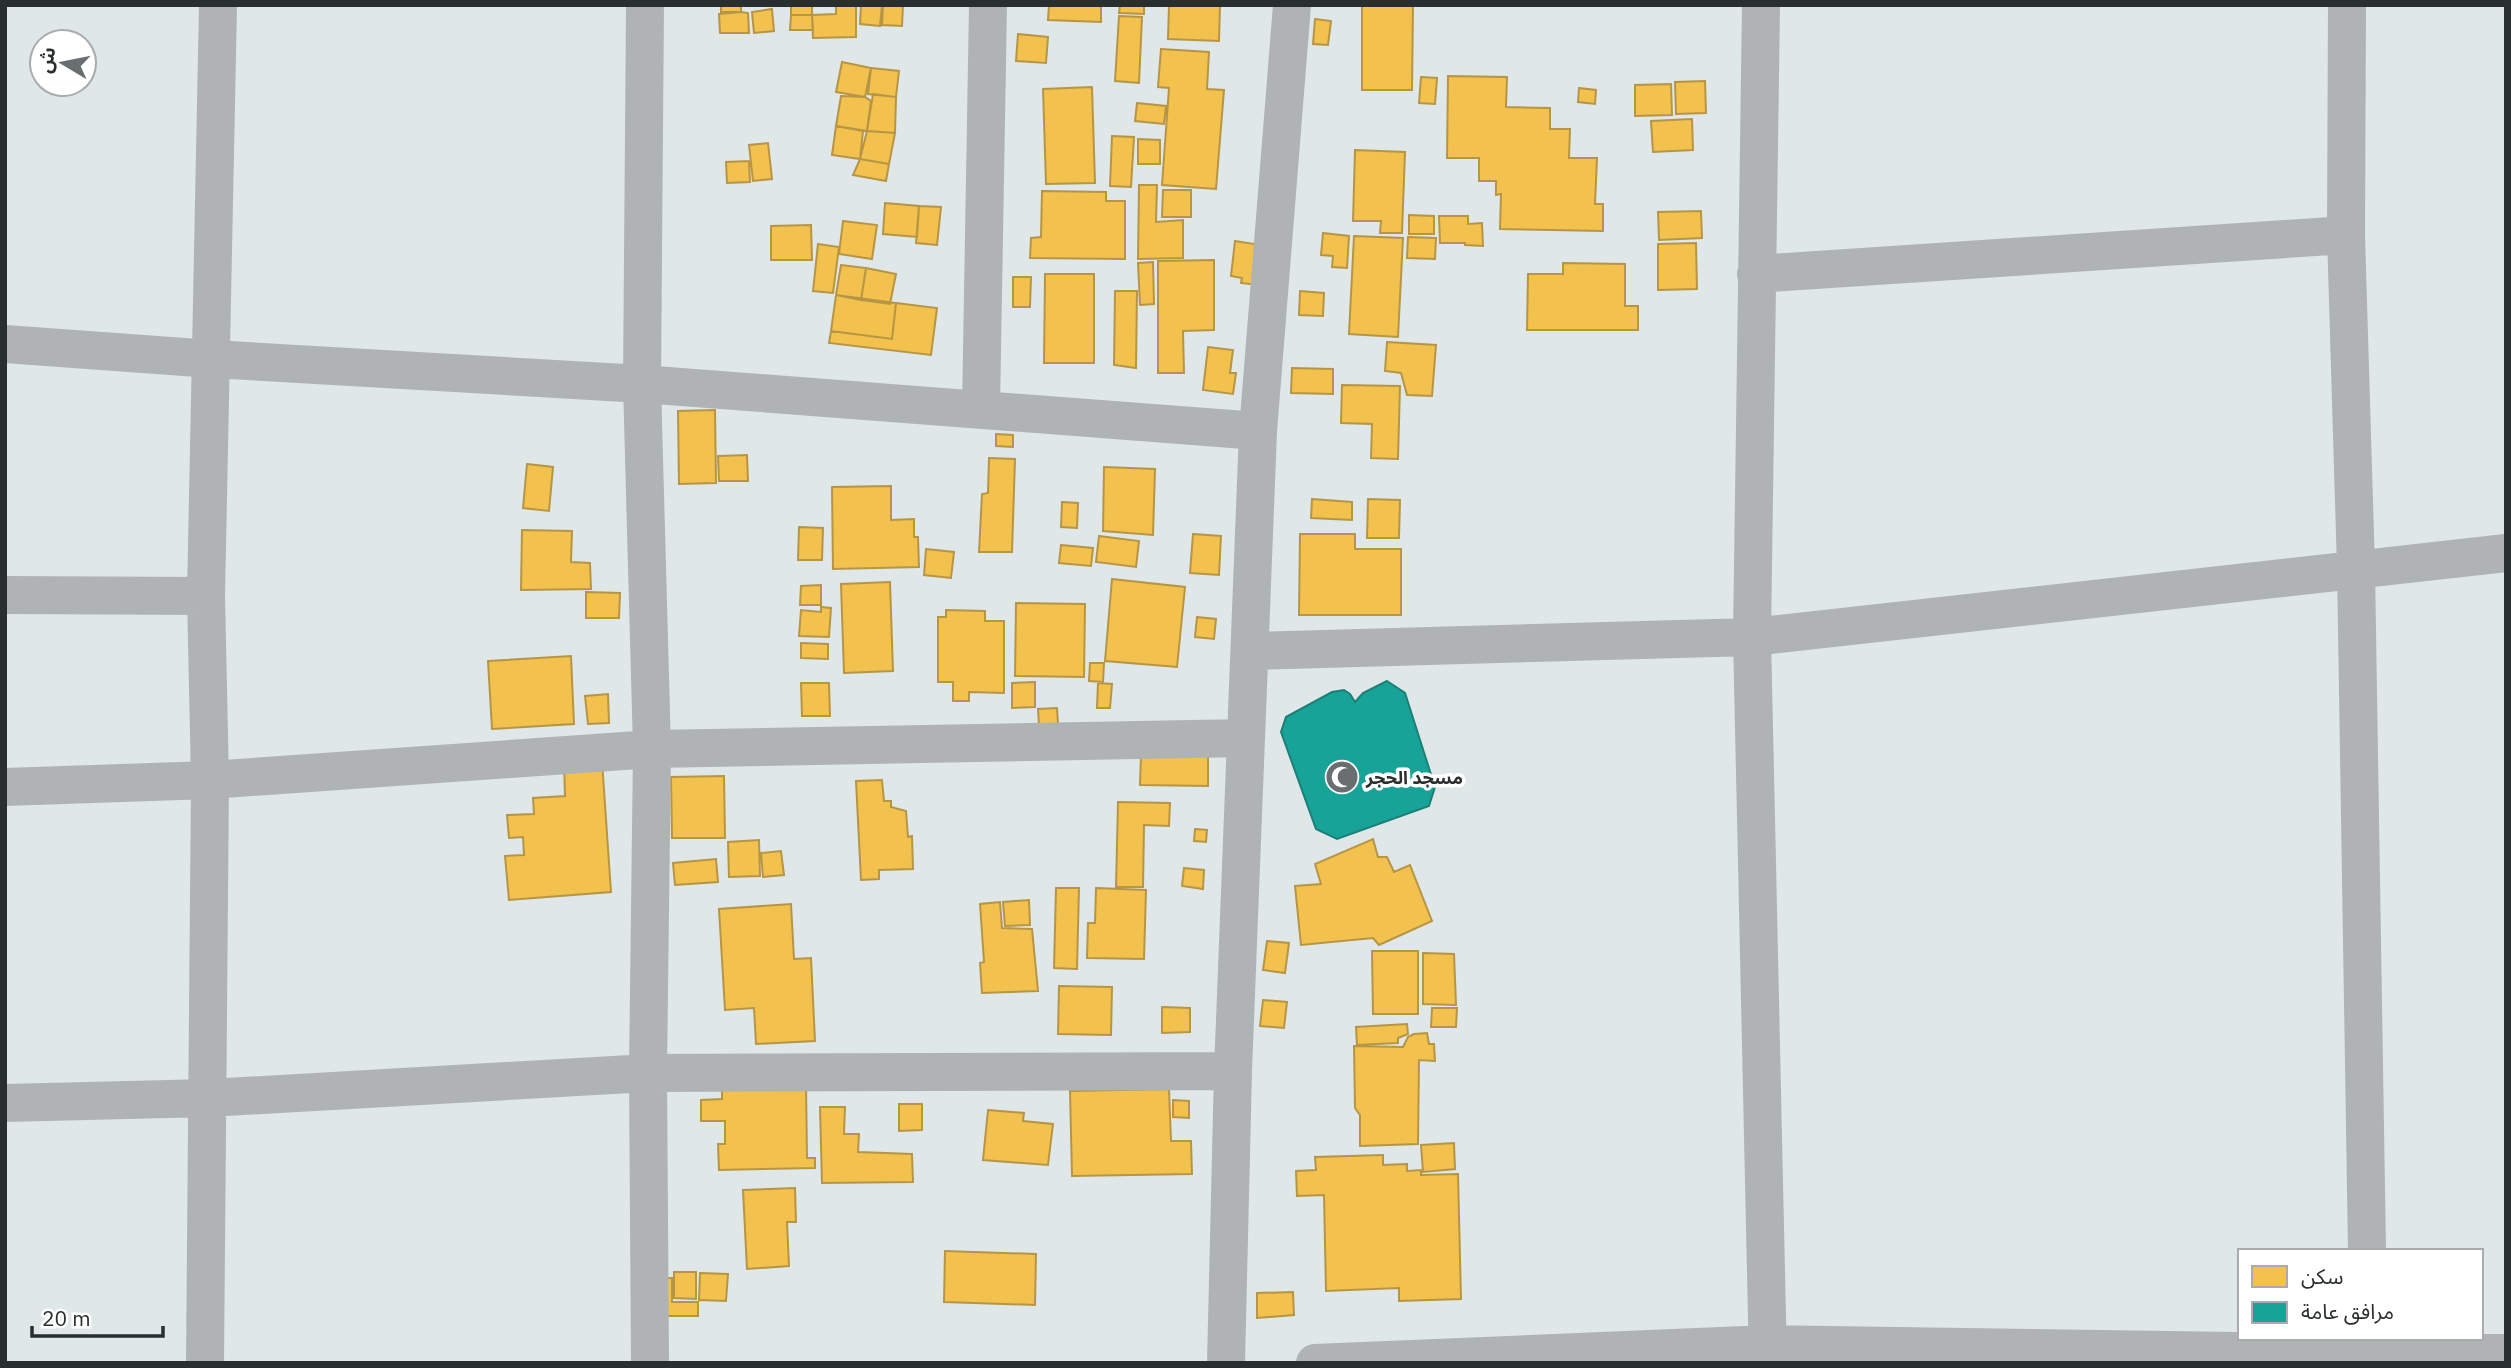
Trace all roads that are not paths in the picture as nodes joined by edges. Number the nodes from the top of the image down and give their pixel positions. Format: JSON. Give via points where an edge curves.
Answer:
{"nodes":[{"id":1,"x":218,"y":5,"type":"edge"},
{"id":2,"x":645,"y":5,"type":"edge"},
{"id":3,"x":988,"y":5,"type":"edge"},
{"id":4,"x":1292,"y":5,"type":"edge"},
{"id":5,"x":1761,"y":5,"type":"edge"},
{"id":6,"x":2347,"y":5,"type":"edge"},
{"id":7,"x":2346,"y":235,"type":"junction"},
{"id":8,"x":1756,"y":274,"type":"junction"},
{"id":9,"x":5,"y":344,"type":"edge"},
{"id":10,"x":212,"y":359,"type":"junction"},
{"id":11,"x":642,"y":384,"type":"junction"},
{"id":12,"x":981,"y":409,"type":"junction"},
{"id":13,"x":1258,"y":431,"type":"junction"},
{"id":14,"x":2506,"y":553,"type":"edge"},
{"id":15,"x":2356,"y":568,"type":"junction"},
{"id":16,"x":5,"y":595,"type":"edge"},
{"id":17,"x":206,"y":596,"type":"junction"},
{"id":18,"x":1752,"y":636,"type":"junction"},
{"id":19,"x":1250,"y":651,"type":"junction"},
{"id":20,"x":1246,"y":738,"type":"junction"},
{"id":21,"x":652,"y":749,"type":"junction"},
{"id":22,"x":210,"y":780,"type":"junction"},
{"id":23,"x":5,"y":787,"type":"edge"},
{"id":24,"x":1233,"y":1071,"type":"junction"},
{"id":25,"x":648,"y":1073,"type":"junction"},
{"id":26,"x":209,"y":1098,"type":"junction"},
{"id":27,"x":5,"y":1103,"type":"edge"},
{"id":28,"x":2367,"y":1249,"type":"edge"},
{"id":29,"x":2369,"y":1351,"type":"edge"},
{"id":30,"x":1768,"y":1353,"type":"edge"},
{"id":31,"x":2506,"y":1353,"type":"edge"},
{"id":32,"x":205,"y":1363,"type":"edge"},
{"id":33,"x":650,"y":1363,"type":"edge"},
{"id":34,"x":1226,"y":1363,"type":"edge"},
{"id":35,"x":1315,"y":1363,"type":"edge"}],
"edges":[{"from":1,"to":10,"type":"street"},
{"from":2,"to":11,"type":"street"},
{"from":3,"to":12,"type":"street"},
{"from":4,"to":13,"type":"street"},
{"from":5,"to":8,"type":"street"},
{"from":6,"to":7,"type":"street"},
{"from":7,"to":8,"type":"street"},
{"from":7,"to":15,"type":"street"},
{"from":8,"to":18,"type":"street"},
{"from":9,"to":10,"type":"street"},
{"from":10,"to":11,"type":"street"},
{"from":10,"to":17,"type":"street"},
{"from":11,"to":12,"type":"street"},
{"from":11,"to":21,"type":"street"},
{"from":12,"to":13,"type":"street"},
{"from":13,"to":19,"type":"street"},
{"from":14,"to":15,"type":"street"},
{"from":15,"to":18,"type":"street"},
{"from":15,"to":28,"type":"street"},
{"from":16,"to":17,"type":"street"},
{"from":17,"to":22,"type":"street"},
{"from":18,"to":19,"type":"street"},
{"from":18,"to":30,"type":"street"},
{"from":19,"to":20,"type":"street"},
{"from":20,"to":21,"type":"street"},
{"from":20,"to":24,"type":"street"},
{"from":21,"to":22,"type":"street"},
{"from":21,"to":25,"type":"street"},
{"from":22,"to":23,"type":"street"},
{"from":22,"to":26,"type":"street"},
{"from":24,"to":25,"type":"street"},
{"from":24,"to":34,"type":"street"},
{"from":25,"to":26,"type":"street"},
{"from":25,"to":33,"type":"street"},
{"from":26,"to":27,"type":"street"},
{"from":26,"to":32,"type":"street"},
{"from":29,"to":30,"type":"street"},
{"from":29,"to":31,"type":"street"},
{"from":30,"to":35,"type":"street"}]}
